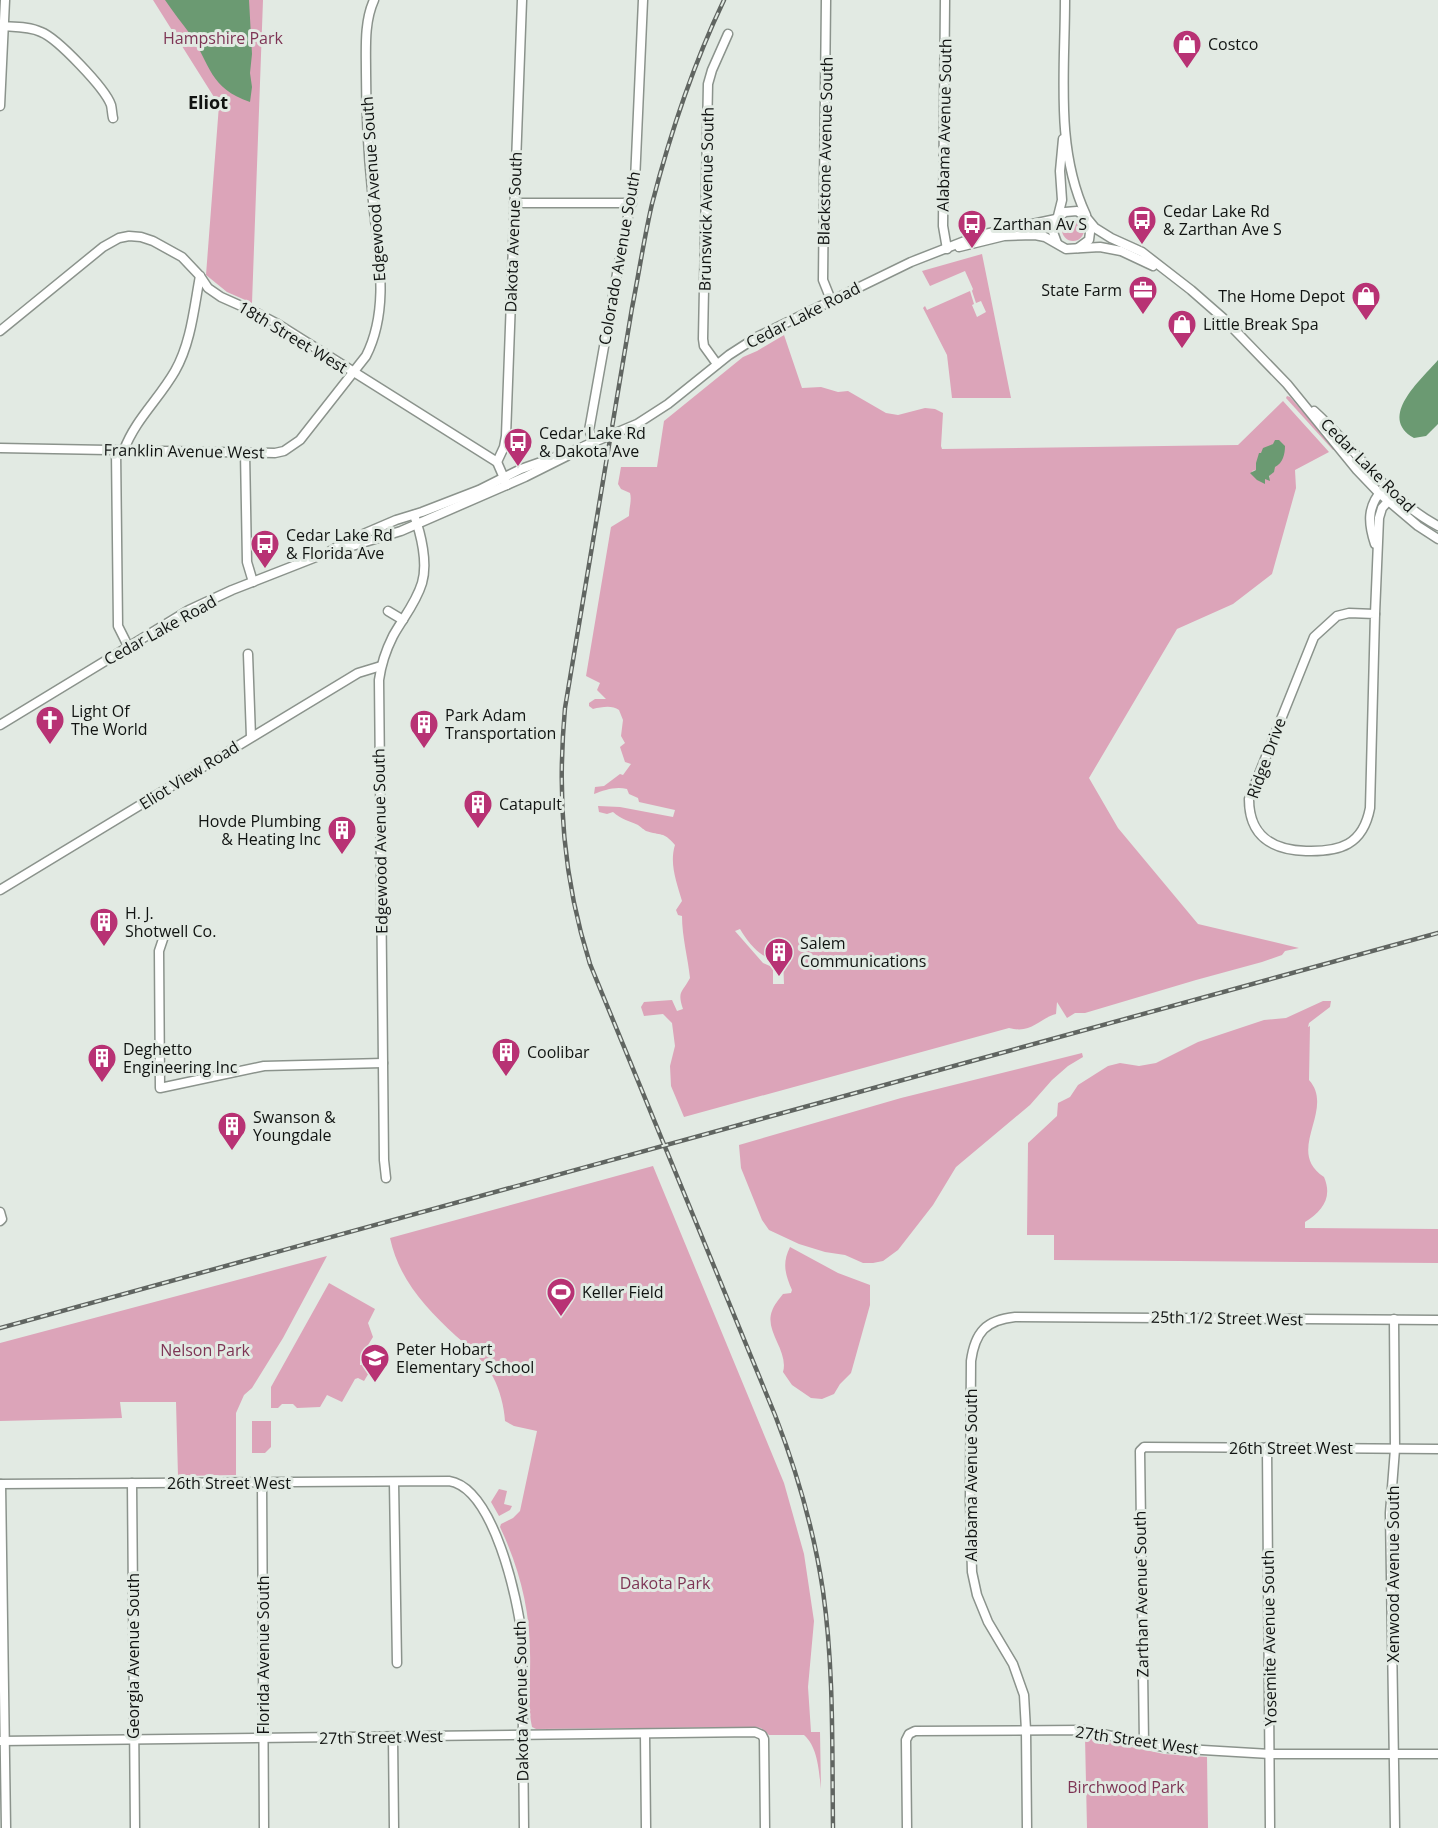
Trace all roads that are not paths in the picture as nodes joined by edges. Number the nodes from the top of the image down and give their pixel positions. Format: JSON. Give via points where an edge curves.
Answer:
{"nodes":[{"id":1,"x":5,"y":0,"type":"edge"},
{"id":2,"x":374,"y":0,"type":"edge"},
{"id":3,"x":522,"y":0,"type":"edge"},
{"id":4,"x":643,"y":0,"type":"edge"},
{"id":5,"x":826,"y":0,"type":"edge"},
{"id":6,"x":945,"y":0,"type":"edge"},
{"id":7,"x":1065,"y":0,"type":"edge"},
{"id":8,"x":2,"y":26,"type":"edge"},
{"id":9,"x":728,"y":34,"type":"dead end"},
{"id":10,"x":0,"y":106,"type":"edge"},
{"id":11,"x":113,"y":118,"type":"dead end"},
{"id":12,"x":1064,"y":133,"type":"junction"},
{"id":13,"x":514,"y":203,"type":"junction"},
{"id":14,"x":632,"y":203,"type":"junction"},
{"id":15,"x":1057,"y":217,"type":"junction"},
{"id":16,"x":1089,"y":221,"type":"junction"},
{"id":17,"x":1058,"y":243,"type":"junction"},
{"id":18,"x":946,"y":249,"type":"junction"},
{"id":19,"x":1076,"y":249,"type":"junction"},
{"id":20,"x":1167,"y":273,"type":"junction"},
{"id":21,"x":200,"y":276,"type":"junction"},
{"id":22,"x":831,"y":300,"type":"junction"},
{"id":23,"x":0,"y":331,"type":"edge"},
{"id":24,"x":717,"y":364,"type":"junction"},
{"id":25,"x":354,"y":373,"type":"junction"},
{"id":26,"x":1300,"y":399,"type":"junction"},
{"id":27,"x":594,"y":442,"type":"junction"},
{"id":28,"x":0,"y":448,"type":"edge"},
{"id":29,"x":120,"y":450,"type":"junction"},
{"id":30,"x":245,"y":452,"type":"junction"},
{"id":31,"x":496,"y":462,"type":"junction"},
{"id":32,"x":506,"y":481,"type":"junction"},
{"id":33,"x":1386,"y":486,"type":"junction"},
{"id":34,"x":1379,"y":493,"type":"junction"},
{"id":35,"x":1391,"y":498,"type":"junction"},
{"id":36,"x":415,"y":519,"type":"junction"},
{"id":37,"x":1438,"y":526,"type":"edge"},
{"id":38,"x":1438,"y":539,"type":"edge"},
{"id":39,"x":1377,"y":550,"type":"junction"},
{"id":40,"x":253,"y":582,"type":"junction"},
{"id":41,"x":388,"y":611,"type":"dead end"},
{"id":42,"x":1376,"y":614,"type":"junction"},
{"id":43,"x":403,"y":620,"type":"junction"},
{"id":44,"x":128,"y":646,"type":"junction"},
{"id":45,"x":248,"y":654,"type":"dead end"},
{"id":46,"x":381,"y":666,"type":"junction"},
{"id":47,"x":0,"y":725,"type":"edge"},
{"id":48,"x":251,"y":737,"type":"junction"},
{"id":49,"x":0,"y":890,"type":"edge"},
{"id":50,"x":165,"y":933,"type":"dead end"},
{"id":51,"x":383,"y":1063,"type":"junction"},
{"id":52,"x":386,"y":1178,"type":"dead end"},
{"id":53,"x":1015,"y":1317,"type":"joint"},
{"id":54,"x":1394,"y":1319,"type":"junction"},
{"id":55,"x":1438,"y":1320,"type":"edge"},
{"id":56,"x":1144,"y":1447,"type":"joint"},
{"id":57,"x":1267,"y":1447,"type":"junction"},
{"id":58,"x":1395,"y":1449,"type":"junction"},
{"id":59,"x":1438,"y":1449,"type":"edge"},
{"id":60,"x":262,"y":1482,"type":"junction"},
{"id":61,"x":394,"y":1482,"type":"junction"},
{"id":62,"x":132,"y":1483,"type":"junction"},
{"id":63,"x":458,"y":1483,"type":"joint"},
{"id":64,"x":1,"y":1484,"type":"edge"},
{"id":65,"x":397,"y":1663,"type":"dead end"},
{"id":66,"x":1026,"y":1730,"type":"junction"},
{"id":67,"x":645,"y":1734,"type":"junction"},
{"id":68,"x":522,"y":1736,"type":"junction"},
{"id":69,"x":393,"y":1737,"type":"junction"},
{"id":70,"x":263,"y":1738,"type":"junction"},
{"id":71,"x":133,"y":1740,"type":"junction"},
{"id":72,"x":2,"y":1741,"type":"edge"},
{"id":73,"x":1144,"y":1743,"type":"junction"},
{"id":74,"x":1270,"y":1754,"type":"junction"},
{"id":75,"x":1395,"y":1754,"type":"junction"},
{"id":76,"x":1438,"y":1754,"type":"edge"},
{"id":77,"x":6,"y":1828,"type":"edge"},
{"id":78,"x":135,"y":1828,"type":"edge"},
{"id":79,"x":264,"y":1828,"type":"edge"},
{"id":80,"x":394,"y":1828,"type":"edge"},
{"id":81,"x":524,"y":1828,"type":"edge"},
{"id":82,"x":646,"y":1828,"type":"edge"},
{"id":83,"x":765,"y":1828,"type":"edge"},
{"id":84,"x":907,"y":1828,"type":"edge"},
{"id":85,"x":1027,"y":1828,"type":"edge"},
{"id":86,"x":1270,"y":1828,"type":"edge"},
{"id":87,"x":1395,"y":1828,"type":"edge"}],
"edges":[{"from":1,"to":8,"type":"street"},
{"from":2,"to":25,"type":"street","name":"Edgewood Avenue South","via":[[366,30],[366,86],[380,290],[372,344]]},
{"from":3,"to":13,"type":"street","name":"Dakota Avenue South"},
{"from":4,"to":14,"type":"street","name":"Colorado Avenue South"},
{"from":5,"to":22,"type":"street","name":"Blackstone Avenue South","via":[[823,280]]},
{"from":6,"to":18,"type":"street","name":"Alabama Avenue South"},
{"from":7,"to":12,"type":"street"},
{"from":8,"to":10,"type":"street"},
{"from":8,"to":11,"type":"street","via":[[31,28],[53,39],[97,83],[111,105]]},
{"from":9,"to":24,"type":"street","name":"Brunswick Avenue South","via":[[708,84],[703,339]]},
{"from":12,"to":15,"type":"street","via":[[1062,200]]},
{"from":12,"to":16,"type":"street","via":[[1075,190]]},
{"from":13,"to":14,"type":"street"},
{"from":13,"to":31,"type":"street","name":"Dakota Avenue South","via":[[506,436]]},
{"from":14,"to":27,"type":"street","name":"Colorado Avenue South","via":[[589,430]]},
{"from":15,"to":16,"type":"street","name":"Cedar Lake Road","via":[[1073,211]]},
{"from":15,"to":17,"type":"street","via":[[1053,232]]},
{"from":15,"to":18,"type":"street","name":"Cedar Lake Road","via":[[992,231]]},
{"from":16,"to":19,"type":"street","via":[[1089,240]]},
{"from":16,"to":20,"type":"street","name":"Cedar Lake Road","via":[[1111,238],[1142,252]]},
{"from":17,"to":18,"type":"street","name":"Cedar Lake Road","via":[[1039,236],[1015,235]]},
{"from":17,"to":19,"type":"street","name":"Cedar Lake Road","via":[[1066,249]]},
{"from":18,"to":22,"type":"street","name":"Cedar Lake Road"},
{"from":19,"to":20,"type":"street","name":"Cedar Lake Road","via":[[1100,247],[1121,251]]},
{"from":20,"to":26,"type":"street","name":"Cedar Lake Road","via":[[1223,318]]},
{"from":21,"to":23,"type":"street","name":"18th Street West","via":[[182,257],[153,241],[119,238]]},
{"from":21,"to":25,"type":"street","name":"18th Street West","via":[[220,297],[257,313]]},
{"from":21,"to":29,"type":"street","via":[[182,356]]},
{"from":22,"to":24,"type":"street","name":"Cedar Lake Road","via":[[757,337]]},
{"from":24,"to":27,"type":"street","name":"Cedar Lake Road","via":[[652,415]]},
{"from":25,"to":30,"type":"street","name":"Franklin Avenue West","via":[[293,446],[275,453]]},
{"from":25,"to":31,"type":"street"},
{"from":26,"to":33,"type":"street","name":"Cedar Lake Road"},
{"from":26,"to":34,"type":"street","name":"Cedar Lake Road"},
{"from":27,"to":32,"type":"street","name":"Cedar Lake Road"},
{"from":28,"to":29,"type":"street","name":"Franklin Avenue West"},
{"from":29,"to":30,"type":"street","name":"Franklin Avenue West"},
{"from":29,"to":44,"type":"street","via":[[118,626]]},
{"from":30,"to":40,"type":"street","via":[[248,562]]},
{"from":31,"to":32,"type":"street"},
{"from":32,"to":36,"type":"street","name":"Cedar Lake Road"},
{"from":33,"to":34,"type":"street","name":"Ridge Drive"},
{"from":33,"to":35,"type":"street","name":"Cedar Lake Road"},
{"from":34,"to":35,"type":"street","name":"Cedar Lake Road"},
{"from":34,"to":39,"type":"street","name":"Ridge Drive","via":[[1373,500],[1369,523]]},
{"from":35,"to":37,"type":"street","name":"Cedar Lake Road"},
{"from":35,"to":38,"type":"street","name":"Cedar Lake Road","via":[[1418,526]]},
{"from":35,"to":39,"type":"street","name":"Ridge Drive","via":[[1379,518]]},
{"from":36,"to":40,"type":"street","name":"Cedar Lake Road","via":[[396,520]]},
{"from":36,"to":43,"type":"street","name":"Edgewood Avenue South","via":[[424,574],[413,606]]},
{"from":39,"to":42,"type":"street","name":"Ridge Drive"},
{"from":40,"to":44,"type":"street","name":"Cedar Lake Road","via":[[189,610]]},
{"from":41,"to":43,"type":"street"},
{"from":42,"to":42,"type":"street","name":"Ridge Drive","via":[[1338,616],[1323,627],[1308,649],[1249,799],[1257,831],[1277,848],[1318,852],[1343,848],[1362,832],[1368,821]]},
{"from":43,"to":46,"type":"street","name":"Edgewood Avenue South"},
{"from":44,"to":47,"type":"street","name":"Cedar Lake Road"},
{"from":45,"to":48,"type":"street"},
{"from":46,"to":48,"type":"street","name":"Eliot View Road","via":[[358,674]]},
{"from":46,"to":51,"type":"street","name":"Edgewood Avenue South"},
{"from":48,"to":49,"type":"street","name":"Eliot View Road"},
{"from":50,"to":51,"type":"street","via":[[159,951],[160,1088],[264,1066]]},
{"from":51,"to":52,"type":"street","name":"Edgewood Avenue South"},
{"from":53,"to":54,"type":"street","name":"25th 1/2 Street West"},
{"from":53,"to":66,"type":"street","name":"Alabama Avenue South","via":[[999,1319],[984,1328],[973,1349],[970,1555],[977,1595],[1013,1664],[1024,1695]]},
{"from":54,"to":55,"type":"street","name":"25th 1/2 Street West"},
{"from":54,"to":58,"type":"street","name":"Xenwood Avenue South"},
{"from":56,"to":57,"type":"street","name":"26th Street West"},
{"from":56,"to":73,"type":"street","name":"Zarthan Avenue South","via":[[1138,1461]]},
{"from":57,"to":58,"type":"street","name":"26th Street West"},
{"from":57,"to":74,"type":"street","name":"Yosemite Avenue South"},
{"from":58,"to":59,"type":"street","name":"26th Street West"},
{"from":58,"to":75,"type":"street","name":"Xenwood Avenue South","via":[[1390,1513]]},
{"from":60,"to":61,"type":"street","name":"26th Street West"},
{"from":60,"to":62,"type":"street","name":"26th Street West"},
{"from":60,"to":70,"type":"street","name":"Florida Avenue South"},
{"from":61,"to":63,"type":"street","name":"26th Street West"},
{"from":61,"to":65,"type":"street"},
{"from":62,"to":64,"type":"street","name":"26th Street West"},
{"from":62,"to":71,"type":"street","name":"Georgia Avenue South"},
{"from":63,"to":68,"type":"street","name":"Dakota Avenue South","via":[[468,1490],[496,1535],[516,1595],[522,1638]]},
{"from":64,"to":72,"type":"street"},
{"from":66,"to":73,"type":"street","name":"27th Street West","via":[[1083,1730]]},
{"from":66,"to":84,"type":"street","name":"27th Street West","via":[[909,1734]]},
{"from":66,"to":85,"type":"street","name":"Alabama Avenue South"},
{"from":67,"to":68,"type":"street","name":"27th Street West"},
{"from":67,"to":82,"type":"street"},
{"from":67,"to":83,"type":"street","name":"27th Street West","via":[[755,1732],[762,1736]]},
{"from":68,"to":69,"type":"street","name":"27th Street West"},
{"from":68,"to":81,"type":"street","name":"Dakota Avenue South"},
{"from":69,"to":70,"type":"street","name":"27th Street West"},
{"from":69,"to":80,"type":"street"},
{"from":70,"to":71,"type":"street","name":"27th Street West"},
{"from":70,"to":79,"type":"street","name":"Florida Avenue South"},
{"from":71,"to":72,"type":"street","name":"27th Street West"},
{"from":71,"to":78,"type":"street","name":"Georgia Avenue South"},
{"from":72,"to":77,"type":"street"},
{"from":73,"to":74,"type":"street","name":"27th Street West"},
{"from":74,"to":75,"type":"street","name":"27th Street West"},
{"from":74,"to":86,"type":"street","name":"Yosemite Avenue South"},
{"from":75,"to":76,"type":"street","name":"27th Street West"},
{"from":75,"to":87,"type":"street","name":"Xenwood Avenue South"}]}
